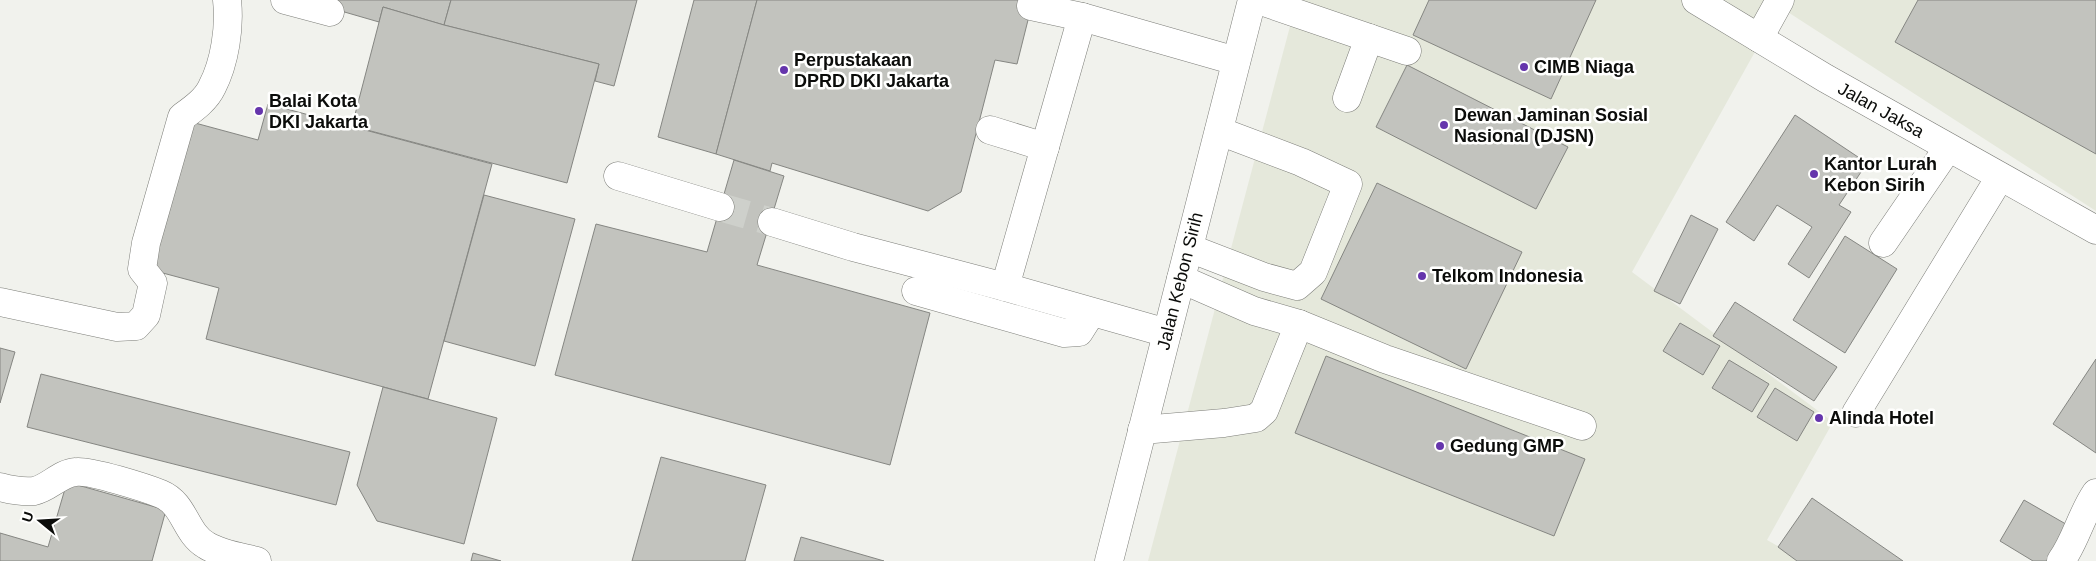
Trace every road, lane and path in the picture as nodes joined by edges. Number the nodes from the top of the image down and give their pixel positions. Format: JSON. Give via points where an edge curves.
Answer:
{"nodes":[{"id":1,"x":226,"y":0,"type":"edge"},
{"id":2,"x":285,"y":0,"type":"edge"},
{"id":3,"x":1252,"y":0,"type":"edge"},
{"id":4,"x":1258,"y":0,"type":"edge"},
{"id":5,"x":1696,"y":0,"type":"edge"},
{"id":6,"x":1780,"y":0,"type":"edge"},
{"id":7,"x":1031,"y":6,"type":"dead end"},
{"id":8,"x":330,"y":12,"type":"dead end"},
{"id":9,"x":1082,"y":17,"type":"junction"},
{"id":10,"x":1369,"y":38,"type":"junction"},
{"id":11,"x":1759,"y":38,"type":"junction"},
{"id":12,"x":1407,"y":51,"type":"dead end"},
{"id":13,"x":1236,"y":61,"type":"junction"},
{"id":14,"x":1347,"y":98,"type":"dead end"},
{"id":15,"x":990,"y":130,"type":"dead end"},
{"id":16,"x":1219,"y":131,"type":"junction"},
{"id":17,"x":1045,"y":147,"type":"junction"},
{"id":18,"x":1948,"y":148,"type":"junction"},
{"id":19,"x":618,"y":176,"type":"dead end"},
{"id":20,"x":2000,"y":177,"type":"junction"},
{"id":21,"x":720,"y":207,"type":"tunnel mouth"},
{"id":22,"x":772,"y":222,"type":"tunnel mouth"},
{"id":23,"x":2096,"y":230,"type":"edge"},
{"id":24,"x":1883,"y":243,"type":"dead end"},
{"id":25,"x":1189,"y":248,"type":"junction"},
{"id":26,"x":1181,"y":279,"type":"junction"},
{"id":27,"x":1005,"y":287,"type":"junction"},
{"id":28,"x":916,"y":291,"type":"dead end"},
{"id":29,"x":0,"y":302,"type":"edge"},
{"id":30,"x":1091,"y":312,"type":"junction"},
{"id":31,"x":1299,"y":324,"type":"junction"},
{"id":32,"x":1167,"y":333,"type":"junction"},
{"id":33,"x":1856,"y":413,"type":"dead end"},
{"id":34,"x":1582,"y":426,"type":"dead end"},
{"id":35,"x":1142,"y":430,"type":"junction"},
{"id":36,"x":0,"y":487,"type":"edge"},
{"id":37,"x":2096,"y":493,"type":"edge"},
{"id":38,"x":257,"y":561,"type":"edge"},
{"id":39,"x":1109,"y":561,"type":"edge"},
{"id":40,"x":2061,"y":561,"type":"edge"}],
"edges":[{"from":1,"to":29,"type":"main road","via":[[228,14],[223,55],[212,88],[182,117],[146,243],[142,269],[153,283],[146,315],[136,326],[117,327]]},
{"from":2,"to":8,"type":"main road"},
{"from":3,"to":13,"type":"main road","name":"Jalan Kebon Sirih"},
{"from":4,"to":10,"type":"main road"},
{"from":5,"to":11,"type":"main road","name":"Jalan Jaksa"},
{"from":6,"to":11,"type":"main road"},
{"from":7,"to":9,"type":"main road"},
{"from":9,"to":13,"type":"main road"},
{"from":9,"to":17,"type":"main road"},
{"from":10,"to":12,"type":"main road"},
{"from":10,"to":14,"type":"main road"},
{"from":11,"to":18,"type":"main road","name":"Jalan Jaksa"},
{"from":13,"to":16,"type":"main road","name":"Jalan Kebon Sirih"},
{"from":15,"to":17,"type":"main road"},
{"from":16,"to":25,"type":"main road","name":"Jalan Kebon Sirih"},
{"from":16,"to":25,"type":"main road","via":[[1348,184],[1313,272],[1297,286]]},
{"from":17,"to":27,"type":"main road"},
{"from":18,"to":20,"type":"main road","name":"Jalan Jaksa"},
{"from":18,"to":24,"type":"main road"},
{"from":19,"to":21,"type":"main road"},
{"from":20,"to":23,"type":"main road","name":"Jalan Jaksa"},
{"from":20,"to":33,"type":"main road"},
{"from":22,"to":27,"type":"main road","via":[[852,247]]},
{"from":25,"to":26,"type":"main road","name":"Jalan Kebon Sirih"},
{"from":26,"to":31,"type":"main road","via":[[1254,310]]},
{"from":26,"to":32,"type":"main road","name":"Jalan Kebon Sirih"},
{"from":27,"to":30,"type":"main road"},
{"from":28,"to":30,"type":"main road","via":[[1064,333],[1079,332]]},
{"from":30,"to":32,"type":"main road"},
{"from":31,"to":34,"type":"main road","via":[[1385,359]]},
{"from":31,"to":35,"type":"main road","via":[[1264,410],[1256,418]]},
{"from":32,"to":35,"type":"main road","name":"Jalan Kebon Sirih"},
{"from":35,"to":39,"type":"main road","name":"Jalan Kebon Sirih"},
{"from":36,"to":38,"type":"main road","via":[[15,491],[36,490],[65,475],[88,472],[163,495],[174,502],[196,536],[206,545]]},
{"from":37,"to":40,"type":"main road","via":[[2080,521],[2072,546]]}]}
